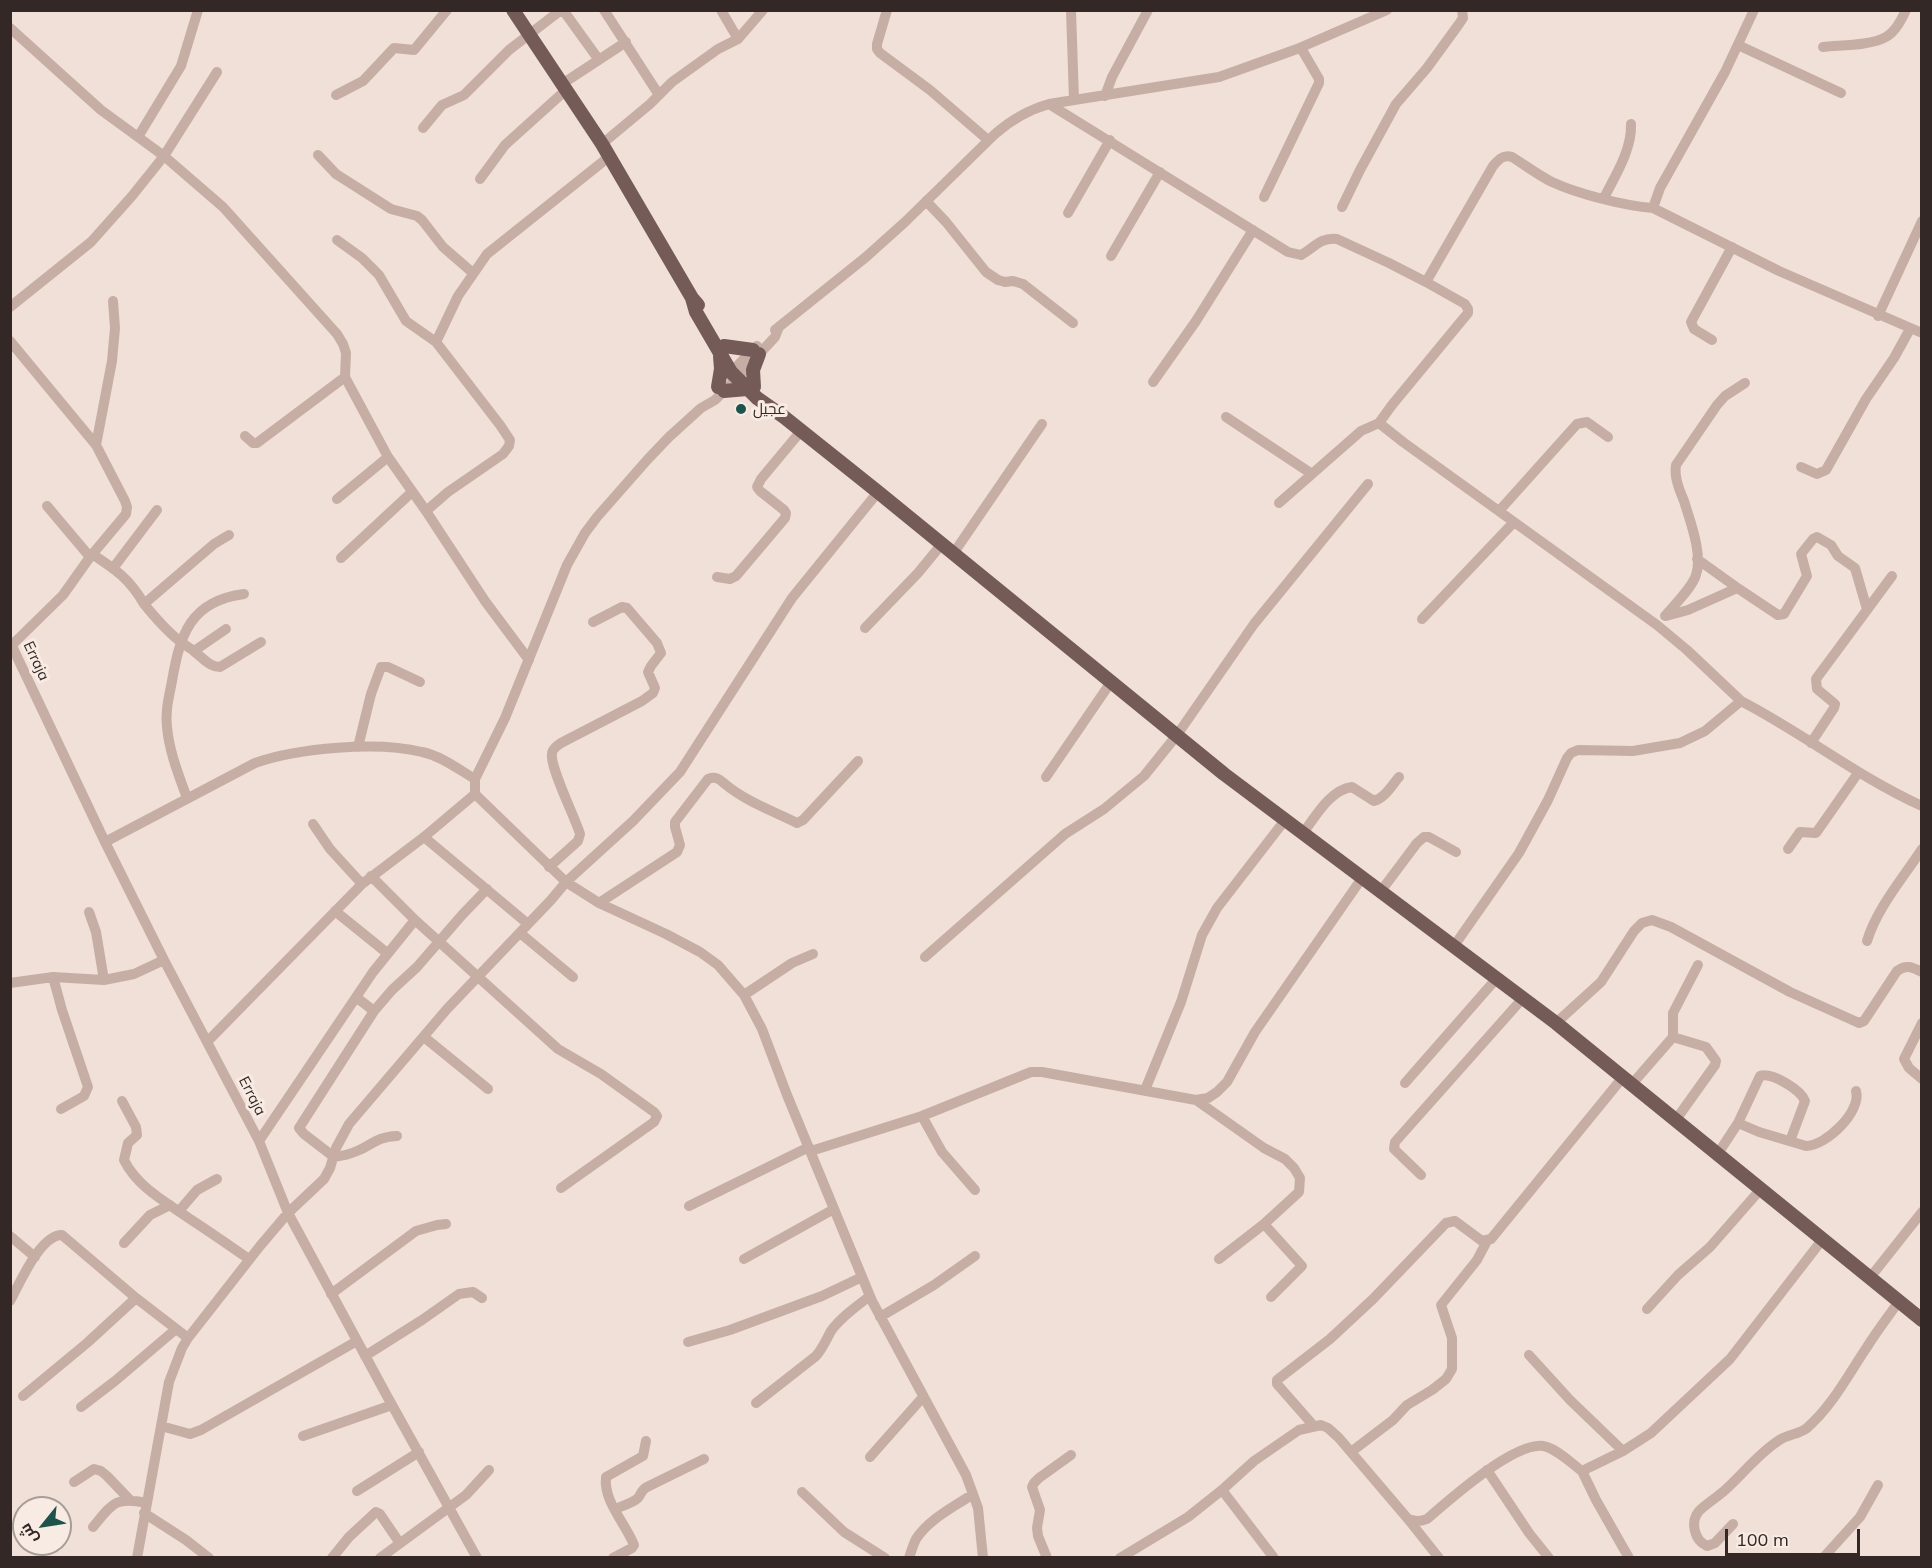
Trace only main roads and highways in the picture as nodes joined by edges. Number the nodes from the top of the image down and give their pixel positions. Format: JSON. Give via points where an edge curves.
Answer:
{"nodes":[{"id":1,"x":513,"y":10,"type":"edge"},
{"id":2,"x":722,"y":350,"type":"junction"},
{"id":3,"x":750,"y":388,"type":"junction"},
{"id":4,"x":1922,"y":1320,"type":"edge"}],
"edges":[{"from":1,"to":2,"type":"main road","via":[[606,150],[692,298],[696,312]]},
{"from":2,"to":3,"type":"main road"},
{"from":2,"to":3,"type":"main road","via":[[721,389]]},
{"from":2,"to":3,"type":"main road","via":[[756,352]]},
{"from":3,"to":4,"type":"main road","via":[[776,413],[1177,735],[1556,1023]]}]}
